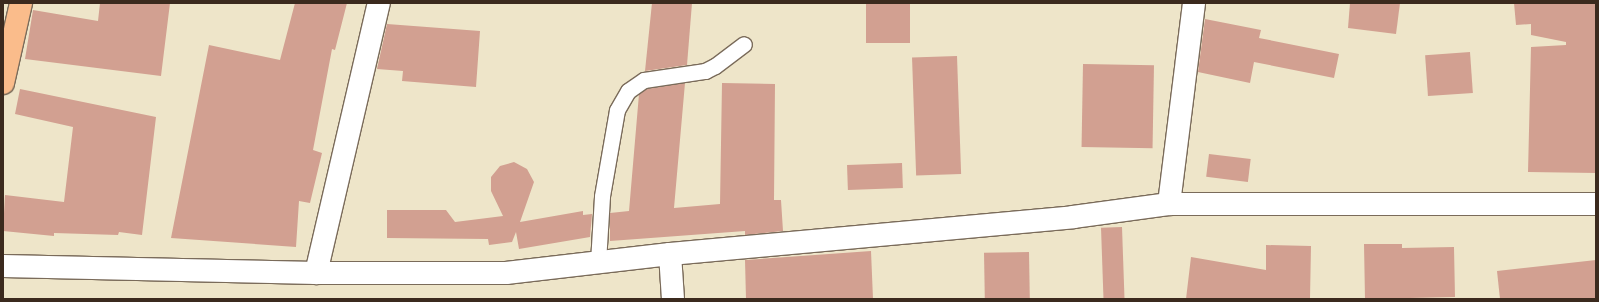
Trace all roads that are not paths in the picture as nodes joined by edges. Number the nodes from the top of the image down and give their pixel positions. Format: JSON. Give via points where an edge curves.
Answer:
{"nodes":[{"id":1,"x":21,"y":3,"type":"edge"},
{"id":2,"x":379,"y":3,"type":"edge"},
{"id":3,"x":1194,"y":3,"type":"edge"},
{"id":4,"x":744,"y":44,"type":"dead end"},
{"id":5,"x":3,"y":83,"type":"edge"},
{"id":6,"x":1169,"y":204,"type":"junction"},
{"id":7,"x":1596,"y":204,"type":"edge"},
{"id":8,"x":670,"y":254,"type":"junction"},
{"id":9,"x":598,"y":262,"type":"junction"},
{"id":10,"x":3,"y":266,"type":"edge"},
{"id":11,"x":316,"y":273,"type":"junction"},
{"id":12,"x":673,"y":299,"type":"edge"}],
"edges":[{"from":1,"to":5,"type":"main road"},
{"from":2,"to":11,"type":"street"},
{"from":3,"to":6,"type":"street"},
{"from":4,"to":9,"type":"lane","via":[[705,71],[644,80],[628,92],[617,110],[602,196]]},
{"from":6,"to":7,"type":"street"},
{"from":6,"to":8,"type":"street","via":[[1073,217]]},
{"from":8,"to":9,"type":"street"},
{"from":8,"to":12,"type":"street"},
{"from":9,"to":11,"type":"street","via":[[506,273]]},
{"from":10,"to":11,"type":"street"}]}
